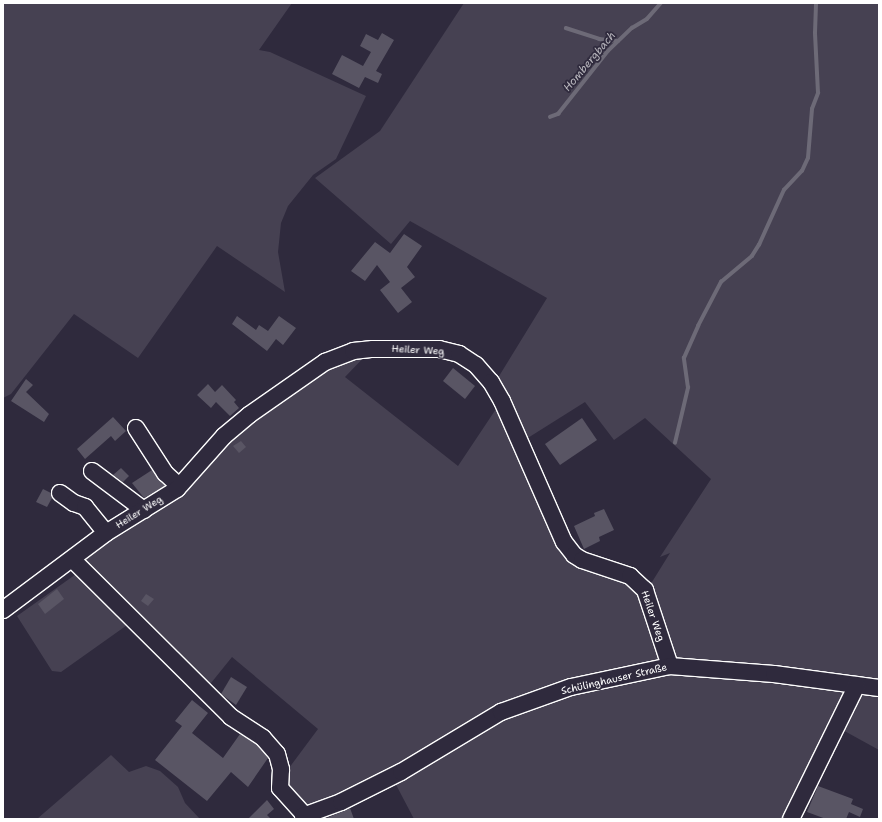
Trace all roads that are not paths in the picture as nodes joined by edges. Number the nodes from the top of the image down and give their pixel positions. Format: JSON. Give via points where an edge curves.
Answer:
{"nodes":[{"id":1,"x":136,"y":428,"type":"dead end"},
{"id":2,"x":92,"y":471,"type":"dead end"},
{"id":3,"x":179,"y":486,"type":"junction"},
{"id":4,"x":60,"y":492,"type":"dead end"},
{"id":5,"x":144,"y":510,"type":"junction"},
{"id":6,"x":106,"y":533,"type":"junction"},
{"id":7,"x":75,"y":558,"type":"junction"},
{"id":8,"x":3,"y":610,"type":"edge"},
{"id":9,"x":670,"y":666,"type":"junction"},
{"id":10,"x":857,"y":685,"type":"junction"},
{"id":11,"x":879,"y":688,"type":"edge"},
{"id":12,"x":306,"y":817,"type":"edge"},
{"id":13,"x":792,"y":819,"type":"edge"}],
"edges":[{"from":1,"to":3,"type":"street","via":[[165,473]]},
{"from":2,"to":5,"type":"street"},
{"from":3,"to":5,"type":"street","name":"Heiler Weg"},
{"from":3,"to":9,"type":"street","name":"Heiler Weg","via":[[224,436],[249,415],[325,362],[353,351],[373,349],[433,349],[459,354],[482,372],[502,401],[564,542],[574,555],[630,576],[645,590]]},
{"from":4,"to":6,"type":"street","via":[[74,503],[85,507]]},
{"from":5,"to":6,"type":"street","name":"Heiler Weg"},
{"from":6,"to":7,"type":"street","name":"Heiler Weg"},
{"from":7,"to":8,"type":"street","name":"Heiler Weg"},
{"from":7,"to":12,"type":"street","via":[[231,717],[263,738],[277,754],[282,769],[280,788]]},
{"from":9,"to":10,"type":"street","name":"Schülinghauser Straße","via":[[774,674]]},
{"from":9,"to":12,"type":"street","name":"Schülinghauser Straße","via":[[571,687],[501,712],[401,772]]},
{"from":10,"to":11,"type":"street","name":"Schülinghauser Straße"},
{"from":10,"to":13,"type":"street"}]}
